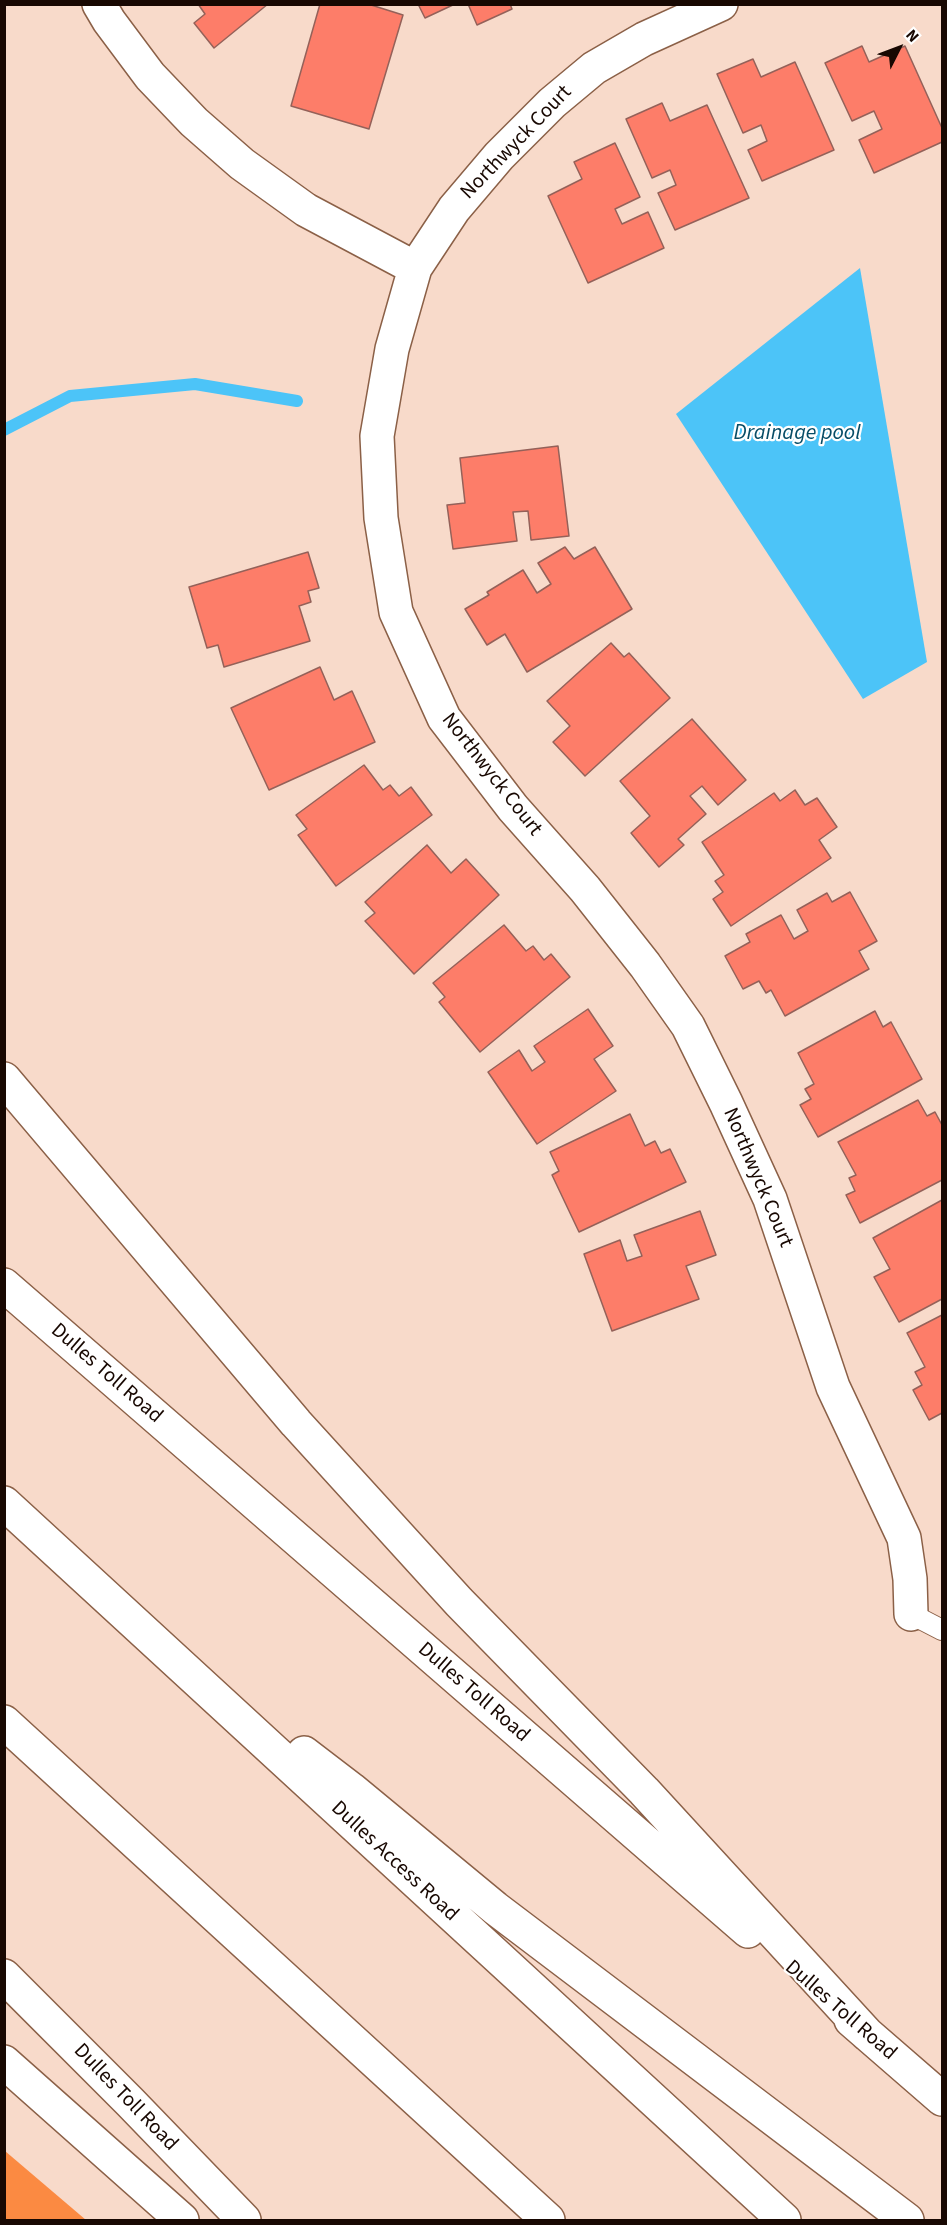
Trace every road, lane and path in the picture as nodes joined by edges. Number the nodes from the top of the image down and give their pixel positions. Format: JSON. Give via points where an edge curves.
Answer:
{"nodes":[{"id":1,"x":99,"y":4,"type":"edge"},
{"id":2,"x":721,"y":4,"type":"edge"},
{"id":3,"x":415,"y":268,"type":"junction"},
{"id":4,"x":4,"y":1078,"type":"edge"},
{"id":5,"x":4,"y":1286,"type":"edge"},
{"id":6,"x":4,"y":1503,"type":"edge"},
{"id":7,"x":911,"y":1614,"type":"joint"},
{"id":8,"x":942,"y":1630,"type":"edge"},
{"id":9,"x":145,"y":1632,"type":"junction"},
{"id":10,"x":4,"y":1722,"type":"edge"},
{"id":11,"x":4,"y":1976,"type":"edge"},
{"id":12,"x":867,"y":2034,"type":"junction"},
{"id":13,"x":4,"y":2062,"type":"edge"},
{"id":14,"x":942,"y":2099,"type":"edge"},
{"id":15,"x":182,"y":2220,"type":"edge"},
{"id":16,"x":244,"y":2220,"type":"edge"},
{"id":17,"x":548,"y":2220,"type":"edge"},
{"id":18,"x":784,"y":2220,"type":"edge"},
{"id":19,"x":907,"y":2220,"type":"edge"}],
"edges":[{"from":1,"to":3,"type":"main road","via":[[150,76],[242,164],[306,210]]},
{"from":2,"to":3,"type":"main road","name":"Northwyck Court","via":[[624,50],[594,68],[552,103],[454,209]]},
{"from":3,"to":7,"type":"main road","name":"Northwyck Court","via":[[392,349],[377,436],[381,518],[396,612],[444,718],[513,808],[585,889],[688,1026],[770,1199],[833,1387],[904,1538]]},
{"from":4,"to":12,"type":"main road","via":[[296,1423],[459,1602],[644,1791]]},
{"from":5,"to":12,"type":"main road","name":"Dulles Toll Road"},
{"from":6,"to":9,"type":"main road","name":"Dulles Access Road"},
{"from":7,"to":8,"type":"lane"},
{"from":9,"to":18,"type":"main road","name":"Dulles Access Road"},
{"from":9,"to":19,"type":"main road","via":[[351,1789],[495,1908]]},
{"from":10,"to":17,"type":"main road"},
{"from":11,"to":16,"type":"main road","name":"Dulles Toll Road"},
{"from":12,"to":14,"type":"main road","name":"Dulles Toll Road"},
{"from":13,"to":15,"type":"main road"}]}
